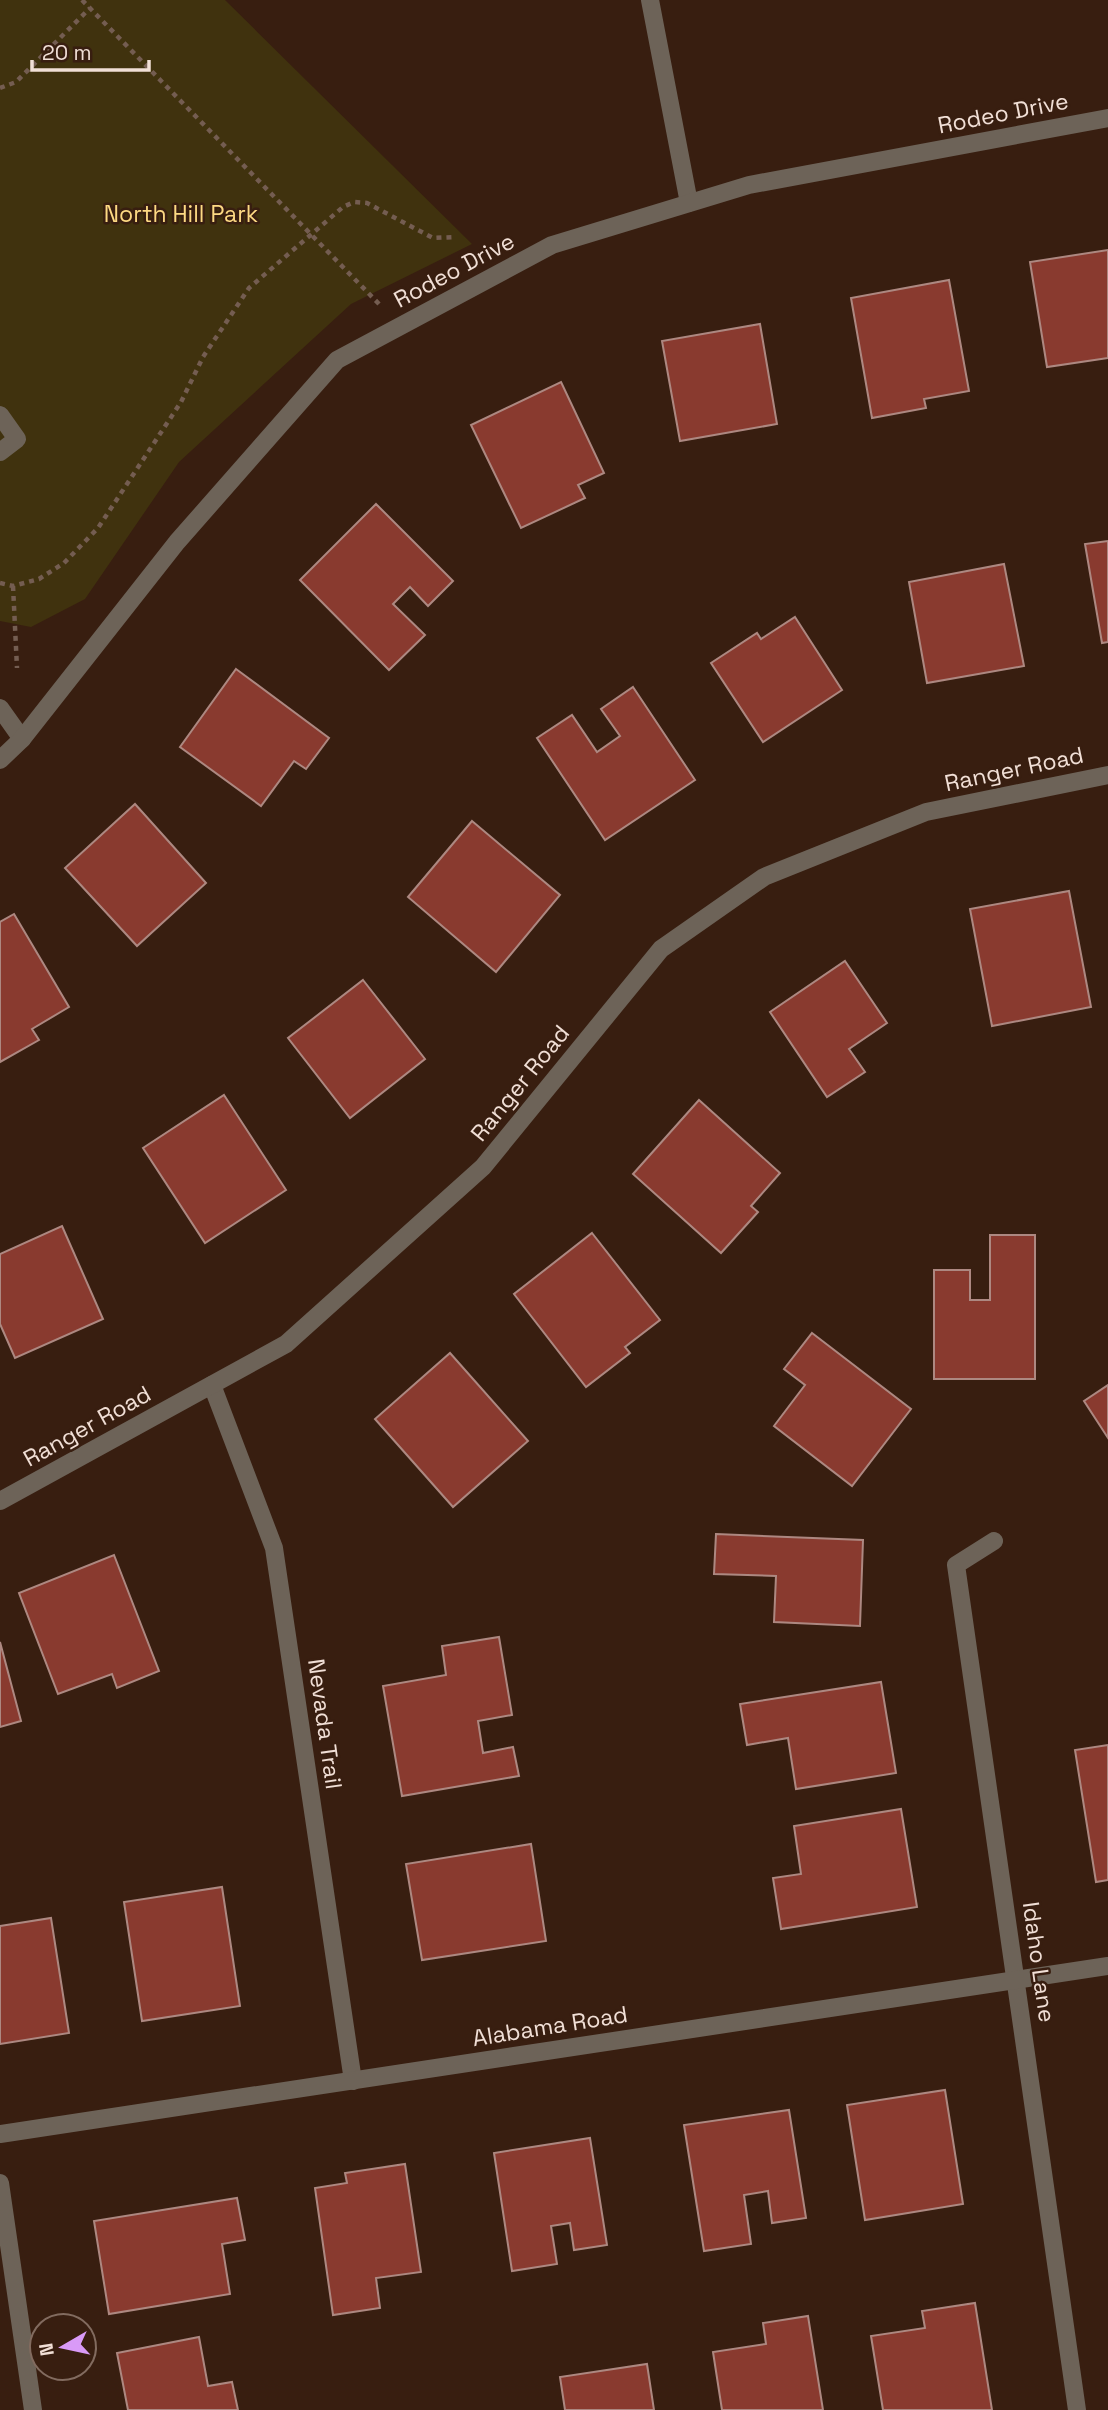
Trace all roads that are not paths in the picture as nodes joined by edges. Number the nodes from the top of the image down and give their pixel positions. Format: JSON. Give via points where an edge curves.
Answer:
{"nodes":[{"id":1,"x":650,"y":0,"type":"edge"},
{"id":2,"x":1108,"y":118,"type":"edge"},
{"id":3,"x":688,"y":203,"type":"junction"},
{"id":4,"x":0,"y":415,"type":"edge"},
{"id":5,"x":0,"y":452,"type":"edge"},
{"id":6,"x":0,"y":708,"type":"edge"},
{"id":7,"x":22,"y":739,"type":"junction"},
{"id":8,"x":0,"y":760,"type":"edge"},
{"id":9,"x":1108,"y":775,"type":"edge"},
{"id":10,"x":212,"y":1385,"type":"junction"},
{"id":11,"x":0,"y":1501,"type":"edge"},
{"id":12,"x":994,"y":1541,"type":"dead end"},
{"id":13,"x":1108,"y":1966,"type":"edge"},
{"id":14,"x":1017,"y":1980,"type":"junction"},
{"id":15,"x":354,"y":2081,"type":"junction"},
{"id":16,"x":0,"y":2134,"type":"edge"},
{"id":17,"x":0,"y":2183,"type":"edge"},
{"id":18,"x":33,"y":2410,"type":"edge"},
{"id":19,"x":1077,"y":2410,"type":"edge"}],
"edges":[{"from":1,"to":3,"type":"street"},
{"from":2,"to":3,"type":"street","name":"Rodeo Drive","via":[[749,185]]},
{"from":3,"to":7,"type":"street","name":"Rodeo Drive","via":[[552,245],[337,360],[177,542]]},
{"from":4,"to":5,"type":"street","via":[[17,439]]},
{"from":6,"to":7,"type":"street"},
{"from":7,"to":8,"type":"street","name":"Rodeo Drive"},
{"from":9,"to":10,"type":"street","name":"Ranger Road","via":[[926,812],[764,877],[661,949],[483,1167],[286,1344]]},
{"from":10,"to":11,"type":"street","name":"Ranger Road"},
{"from":10,"to":15,"type":"street","name":"Nevada Trail","via":[[274,1548]]},
{"from":12,"to":14,"type":"street","name":"Idaho Lane","via":[[956,1565]]},
{"from":13,"to":14,"type":"street","name":"Alabama Road"},
{"from":14,"to":15,"type":"street","name":"Alabama Road"},
{"from":14,"to":19,"type":"street","name":"Idaho Lane"},
{"from":15,"to":16,"type":"street","name":"Alabama Road"},
{"from":17,"to":18,"type":"street"}]}
